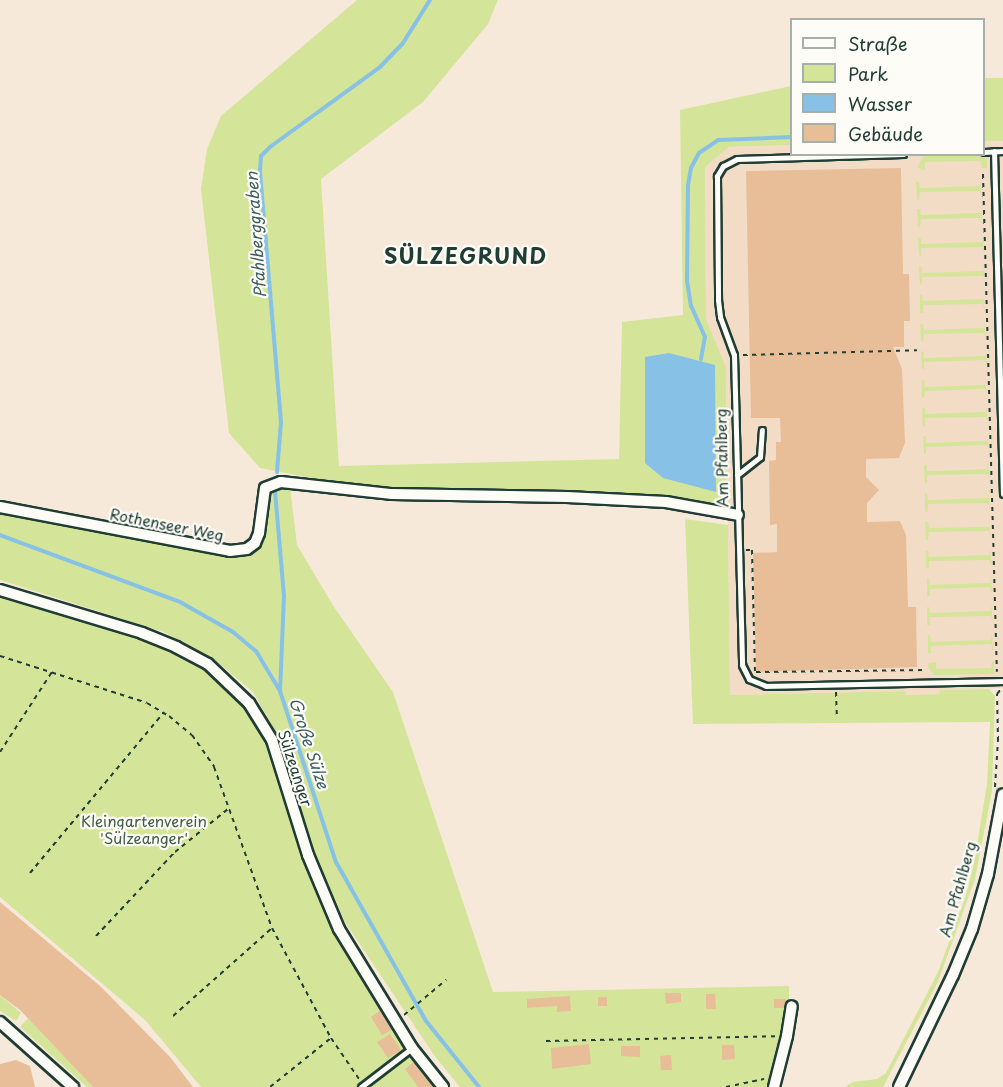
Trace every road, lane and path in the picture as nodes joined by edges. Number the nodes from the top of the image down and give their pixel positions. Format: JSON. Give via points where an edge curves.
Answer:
{"nodes":[{"id":1,"x":1003,"y":151,"type":"edge"},
{"id":2,"x":985,"y":152,"type":"edge"},
{"id":3,"x":994,"y":152,"type":"junction"},
{"id":4,"x":824,"y":156,"type":"edge"},
{"id":5,"x":983,"y":174,"type":"dead end"},
{"id":6,"x":917,"y":350,"type":"dead end"},
{"id":7,"x":734,"y":355,"type":"junction"},
{"id":8,"x":762,"y":430,"type":"dead end"},
{"id":9,"x":737,"y":475,"type":"junction"},
{"id":10,"x":1003,"y":494,"type":"edge"},
{"id":11,"x":0,"y":507,"type":"edge"},
{"id":12,"x":738,"y":515,"type":"junction"},
{"id":13,"x":739,"y":550,"type":"junction"},
{"id":14,"x":0,"y":590,"type":"edge"},
{"id":15,"x":0,"y":656,"type":"edge"},
{"id":16,"x":924,"y":670,"type":"dead end"},
{"id":17,"x":52,"y":672,"type":"junction"},
{"id":18,"x":744,"y":672,"type":"junction"},
{"id":19,"x":755,"y":672,"type":"junction"},
{"id":20,"x":1000,"y":681,"type":"edge"},
{"id":21,"x":836,"y":685,"type":"junction"},
{"id":22,"x":1003,"y":686,"type":"edge"},
{"id":23,"x":997,"y":694,"type":"junction"},
{"id":24,"x":164,"y":712,"type":"junction"},
{"id":25,"x":837,"y":716,"type":"dead end"},
{"id":26,"x":0,"y":752,"type":"edge"},
{"id":27,"x":999,"y":791,"type":"edge"},
{"id":28,"x":228,"y":809,"type":"junction"},
{"id":29,"x":30,"y":873,"type":"dead end"},
{"id":30,"x":272,"y":928,"type":"junction"},
{"id":31,"x":96,"y":936,"type":"dead end"},
{"id":32,"x":446,"y":980,"type":"dead end"},
{"id":33,"x":792,"y":1006,"type":"dead end"},
{"id":34,"x":405,"y":1014,"type":"dead end"},
{"id":35,"x":173,"y":1016,"type":"dead end"},
{"id":36,"x":0,"y":1022,"type":"edge"},
{"id":37,"x":788,"y":1036,"type":"junction"},
{"id":38,"x":331,"y":1038,"type":"junction"},
{"id":39,"x":546,"y":1041,"type":"dead end"},
{"id":40,"x":412,"y":1048,"type":"junction"},
{"id":41,"x":775,"y":1082,"type":"edge"},
{"id":42,"x":362,"y":1086,"type":"edge"},
{"id":43,"x":73,"y":1087,"type":"edge"},
{"id":44,"x":270,"y":1087,"type":"edge"},
{"id":45,"x":443,"y":1087,"type":"edge"},
{"id":46,"x":726,"y":1087,"type":"edge"},
{"id":47,"x":900,"y":1087,"type":"edge"}],
"edges":[{"from":1,"to":3,"type":"lane"},
{"from":2,"to":3,"type":"lane"},
{"from":3,"to":10,"type":"lane"},
{"from":4,"to":7,"type":"lane","name":"Am Pfahlberg","via":[[744,158],[723,166],[715,186],[718,300]]},
{"from":5,"to":20,"type":"path"},
{"from":6,"to":7,"type":"path"},
{"from":7,"to":9,"type":"lane","name":"Am Pfahlberg"},
{"from":8,"to":9,"type":"lane","via":[[759,459]]},
{"from":9,"to":12,"type":"lane","name":"Am Pfahlberg"},
{"from":11,"to":12,"type":"street","name":"Rothenseer Weg","via":[[223,550],[247,549],[255,543],[266,488],[280,482],[392,494],[647,500]]},
{"from":12,"to":13,"type":"lane","name":"Am Pfahlberg"},
{"from":13,"to":18,"type":"lane","name":"Am Pfahlberg"},
{"from":13,"to":19,"type":"path","via":[[752,550]]},
{"from":14,"to":40,"type":"street","name":"Sülzeanger","via":[[176,646],[208,664],[249,703],[272,740],[308,855],[333,917]]},
{"from":15,"to":17,"type":"path"},
{"from":16,"to":19,"type":"path"},
{"from":17,"to":24,"type":"path"},
{"from":17,"to":26,"type":"path"},
{"from":18,"to":19,"type":"path"},
{"from":18,"to":21,"type":"lane","via":[[762,686]]},
{"from":20,"to":21,"type":"lane"},
{"from":20,"to":23,"type":"path"},
{"from":21,"to":25,"type":"path"},
{"from":22,"to":23,"type":"path"},
{"from":23,"to":27,"type":"path"},
{"from":24,"to":28,"type":"path","via":[[187,730],[207,755]]},
{"from":24,"to":29,"type":"path"},
{"from":27,"to":47,"type":"street","name":"Am Pfahlberg","via":[[990,866],[972,929]]},
{"from":28,"to":30,"type":"path"},
{"from":28,"to":31,"type":"path","via":[[176,852]]},
{"from":30,"to":35,"type":"path"},
{"from":30,"to":38,"type":"path"},
{"from":32,"to":34,"type":"path"},
{"from":33,"to":37,"type":"street"},
{"from":36,"to":43,"type":"street"},
{"from":37,"to":39,"type":"path"},
{"from":37,"to":41,"type":"street"},
{"from":38,"to":42,"type":"path"},
{"from":38,"to":44,"type":"path"},
{"from":40,"to":42,"type":"lane"},
{"from":40,"to":45,"type":"street","name":"Sülzeanger"},
{"from":41,"to":46,"type":"path"}]}
